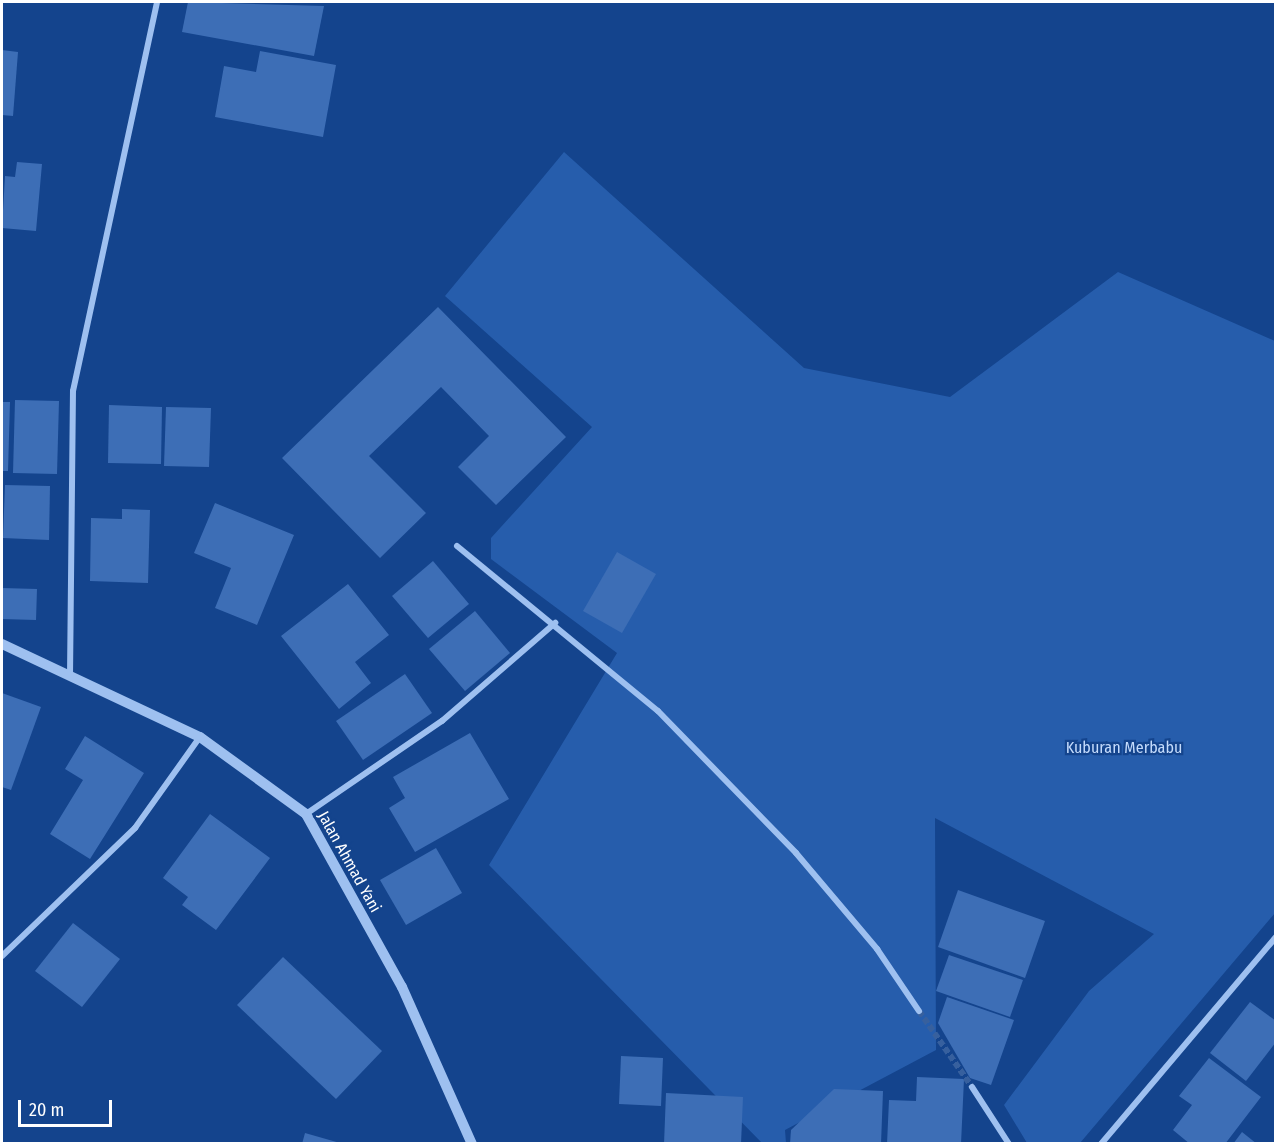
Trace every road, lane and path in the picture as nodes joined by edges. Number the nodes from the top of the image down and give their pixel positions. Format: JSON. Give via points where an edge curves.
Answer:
{"nodes":[{"id":1,"x":157,"y":2,"type":"edge"},
{"id":2,"x":457,"y":546,"type":"dead end"},
{"id":3,"x":555,"y":623,"type":"junction"},
{"id":4,"x":2,"y":644,"type":"edge"},
{"id":5,"x":70,"y":676,"type":"junction"},
{"id":6,"x":200,"y":737,"type":"junction"},
{"id":7,"x":306,"y":814,"type":"junction"},
{"id":8,"x":1275,"y":937,"type":"edge"},
{"id":9,"x":2,"y":956,"type":"edge"},
{"id":10,"x":919,"y":1011,"type":"tunnel mouth"},
{"id":11,"x":972,"y":1088,"type":"tunnel mouth"},
{"id":12,"x":472,"y":1143,"type":"edge"},
{"id":13,"x":1009,"y":1143,"type":"edge"},
{"id":14,"x":1101,"y":1143,"type":"edge"}],
"edges":[{"from":1,"to":5,"type":"street","via":[[73,391]]},
{"from":2,"to":3,"type":"street"},
{"from":3,"to":7,"type":"street","via":[[442,721]]},
{"from":3,"to":10,"type":"street","via":[[658,711],[796,853],[877,949]]},
{"from":4,"to":5,"type":"street","name":"Jalan Ahmad Yani"},
{"from":5,"to":6,"type":"street","name":"Jalan Ahmad Yani"},
{"from":6,"to":7,"type":"street","name":"Jalan Ahmad Yani"},
{"from":6,"to":9,"type":"street","via":[[135,828]]},
{"from":7,"to":12,"type":"street","name":"Jalan Ahmad Yani","via":[[402,987]]},
{"from":8,"to":14,"type":"street"},
{"from":11,"to":13,"type":"street"}]}
